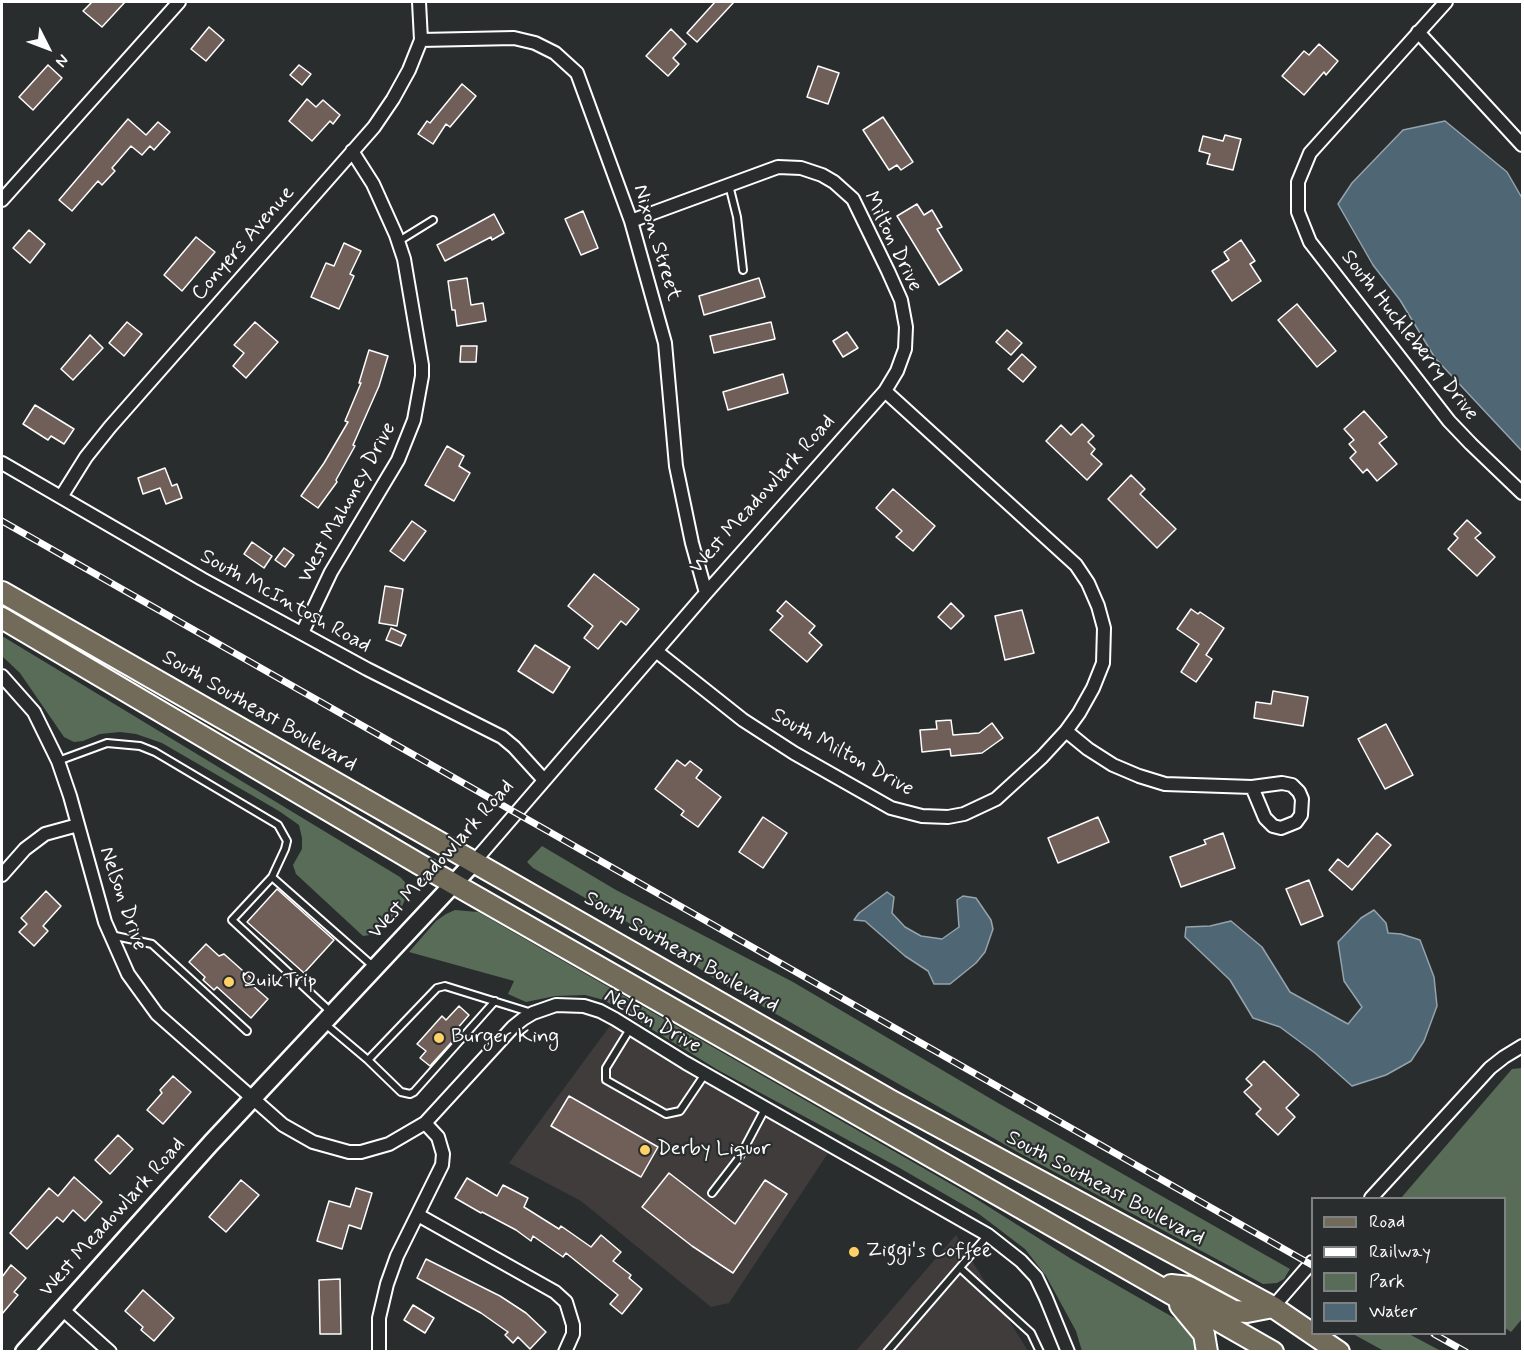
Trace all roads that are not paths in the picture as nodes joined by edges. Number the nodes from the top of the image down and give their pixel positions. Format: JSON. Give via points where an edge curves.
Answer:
{"nodes":[{"id":1,"x":179,"y":2,"type":"edge"},
{"id":2,"x":419,"y":2,"type":"edge"},
{"id":3,"x":1446,"y":2,"type":"edge"},
{"id":4,"x":1418,"y":32,"type":"junction"},
{"id":5,"x":421,"y":40,"type":"junction"},
{"id":6,"x":1522,"y":145,"type":"edge"},
{"id":7,"x":351,"y":151,"type":"junction"},
{"id":8,"x":729,"y":185,"type":"junction"},
{"id":9,"x":2,"y":200,"type":"edge"},
{"id":10,"x":433,"y":220,"type":"dead end"},
{"id":11,"x":631,"y":221,"type":"junction"},
{"id":12,"x":399,"y":241,"type":"junction"},
{"id":13,"x":743,"y":270,"type":"dead end"},
{"id":14,"x":885,"y":391,"type":"junction"},
{"id":15,"x":2,"y":463,"type":"edge"},
{"id":16,"x":1522,"y":493,"type":"edge"},
{"id":17,"x":61,"y":497,"type":"junction"},
{"id":18,"x":2,"y":592,"type":"edge"},
{"id":19,"x":706,"y":593,"type":"junction"},
{"id":20,"x":2,"y":618,"type":"edge"},
{"id":21,"x":302,"y":633,"type":"junction"},
{"id":22,"x":656,"y":651,"type":"junction"},
{"id":23,"x":2,"y":676,"type":"edge"},
{"id":24,"x":1066,"y":731,"type":"junction"},
{"id":25,"x":57,"y":761,"type":"junction"},
{"id":26,"x":544,"y":780,"type":"junction"},
{"id":27,"x":1252,"y":787,"type":"junction"},
{"id":28,"x":78,"y":825,"type":"junction"},
{"id":29,"x":473,"y":862,"type":"junction"},
{"id":30,"x":2,"y":875,"type":"edge"},
{"id":31,"x":272,"y":877,"type":"junction"},
{"id":32,"x":453,"y":884,"type":"junction"},
{"id":33,"x":111,"y":935,"type":"junction"},
{"id":34,"x":374,"y":967,"type":"junction"},
{"id":35,"x":495,"y":1001,"type":"junction"},
{"id":36,"x":533,"y":1013,"type":"junction"},
{"id":37,"x":327,"y":1018,"type":"junction"},
{"id":38,"x":630,"y":1029,"type":"junction"},
{"id":39,"x":247,"y":1031,"type":"dead end"},
{"id":40,"x":1522,"y":1046,"type":"edge"},
{"id":41,"x":368,"y":1060,"type":"junction"},
{"id":42,"x":705,"y":1074,"type":"junction"},
{"id":43,"x":252,"y":1098,"type":"junction"},
{"id":44,"x":765,"y":1108,"type":"junction"},
{"id":45,"x":425,"y":1123,"type":"junction"},
{"id":46,"x":712,"y":1192,"type":"dead end"},
{"id":47,"x":1372,"y":1197,"type":"edge"},
{"id":48,"x":418,"y":1215,"type":"junction"},
{"id":49,"x":988,"y":1235,"type":"junction"},
{"id":50,"x":1311,"y":1263,"type":"edge"},
{"id":51,"x":960,"y":1268,"type":"junction"},
{"id":52,"x":1160,"y":1286,"type":"junction"},
{"id":53,"x":1273,"y":1307,"type":"junction"},
{"id":54,"x":62,"y":1309,"type":"junction"},
{"id":55,"x":1311,"y":1333,"type":"edge"},
{"id":56,"x":1314,"y":1335,"type":"edge"},
{"id":57,"x":1258,"y":1348,"type":"edge"},
{"id":58,"x":24,"y":1352,"type":"edge"},
{"id":59,"x":110,"y":1352,"type":"edge"},
{"id":60,"x":379,"y":1352,"type":"edge"},
{"id":61,"x":566,"y":1352,"type":"edge"},
{"id":62,"x":887,"y":1352,"type":"edge"},
{"id":63,"x":1040,"y":1352,"type":"edge"},
{"id":64,"x":1068,"y":1352,"type":"edge"},
{"id":65,"x":1206,"y":1352,"type":"edge"},
{"id":66,"x":1339,"y":1352,"type":"edge"}],
"edges":[{"from":1,"to":9,"type":"street"},
{"from":2,"to":5,"type":"street","name":"Conyers Avenue"},
{"from":3,"to":4,"type":"street"},
{"from":4,"to":6,"type":"street"},
{"from":4,"to":16,"type":"street","name":"South Huckleberry Drive","via":[[1310,153],[1297,186],[1298,212],[1310,242],[1449,421]]},
{"from":5,"to":7,"type":"street","name":"Conyers Avenue","via":[[393,99]]},
{"from":5,"to":11,"type":"street","name":"Nixon Street","via":[[514,38],[535,43],[567,62],[578,73]]},
{"from":7,"to":12,"type":"street","name":"West Mahoney Drive","via":[[388,213]]},
{"from":7,"to":17,"type":"street","name":"Conyers Avenue","via":[[110,427]]},
{"from":8,"to":11,"type":"street","name":"Milton Drive"},
{"from":8,"to":13,"type":"lane"},
{"from":8,"to":14,"type":"street","name":"Milton Drive","via":[[778,167],[793,167],[822,175],[853,199],[901,300],[906,327],[905,350]]},
{"from":10,"to":12,"type":"lane"},
{"from":11,"to":19,"type":"street","name":"Nixon Street","via":[[665,344],[676,466]]},
{"from":12,"to":21,"type":"street","name":"West Mahoney Drive","via":[[422,365],[419,402],[398,460],[331,572]]},
{"from":14,"to":19,"type":"street","name":"West Meadowlark Road"},
{"from":14,"to":24,"type":"street","name":"South Milton Drive","via":[[1076,565],[1088,583],[1104,628],[1102,663],[1088,696]]},
{"from":15,"to":17,"type":"street","name":"South McIntosh Road"},
{"from":17,"to":21,"type":"street","name":"South McIntosh Road"},
{"from":18,"to":29,"type":"main road","name":"South Southeast Boulevard"},
{"from":19,"to":22,"type":"street","name":"West Meadowlark Road"},
{"from":20,"to":32,"type":"main road"},
{"from":21,"to":26,"type":"street","name":"South McIntosh Road","via":[[501,737]]},
{"from":22,"to":24,"type":"street","name":"South Milton Drive","via":[[743,720],[794,753],[891,808],[922,816],[964,814],[996,799]]},
{"from":22,"to":26,"type":"street","name":"West Meadowlark Road"},
{"from":23,"to":25,"type":"street","name":"Nelson Drive","via":[[34,712]]},
{"from":24,"to":27,"type":"street","via":[[1105,760],[1165,784]]},
{"from":25,"to":28,"type":"street","name":"Nelson Drive"},
{"from":25,"to":31,"type":"lane","via":[[107,743],[140,746],[155,752],[278,825],[287,841]]},
{"from":26,"to":29,"type":"street","name":"West Meadowlark Road"},
{"from":27,"to":27,"type":"street","via":[[1264,818],[1273,825],[1289,826],[1301,815],[1302,799],[1292,785]]},
{"from":28,"to":30,"type":"street","via":[[45,834]]},
{"from":28,"to":33,"type":"street","name":"Nelson Drive"},
{"from":29,"to":32,"type":"main road","name":"West Meadowlark Road"},
{"from":29,"to":53,"type":"main road","name":"South Southeast Boulevard","via":[[888,1099]]},
{"from":31,"to":34,"type":"lane"},
{"from":31,"to":37,"type":"lane","via":[[232,920]]},
{"from":32,"to":34,"type":"main road","name":"West Meadowlark Road"},
{"from":32,"to":52,"type":"main road"},
{"from":33,"to":39,"type":"lane","via":[[152,944]]},
{"from":33,"to":43,"type":"street","name":"Nelson Drive","via":[[128,975],[157,1014]]},
{"from":34,"to":37,"type":"main road","name":"West Meadowlark Road"},
{"from":35,"to":36,"type":"lane"},
{"from":35,"to":41,"type":"lane","via":[[445,986],[437,988]]},
{"from":35,"to":41,"type":"lane","via":[[410,1094],[401,1092]]},
{"from":36,"to":38,"type":"street","name":"Nelson Drive","via":[[556,1005],[584,1006]]},
{"from":36,"to":45,"type":"street","name":"Nelson Drive","via":[[513,1027]]},
{"from":37,"to":41,"type":"lane"},
{"from":37,"to":43,"type":"main road","name":"West Meadowlark Road"},
{"from":38,"to":42,"type":"street","name":"Nelson Drive"},
{"from":38,"to":42,"type":"lane","via":[[606,1068],[606,1080],[666,1114],[680,1111]]},
{"from":40,"to":47,"type":"street","via":[[1490,1068]]},
{"from":42,"to":44,"type":"street","name":"Nelson Drive"},
{"from":43,"to":45,"type":"street","name":"Nelson Drive","via":[[297,1135],[349,1152],[389,1144]]},
{"from":43,"to":54,"type":"main road","name":"West Meadowlark Road"},
{"from":44,"to":46,"type":"lane","via":[[739,1158]]},
{"from":44,"to":49,"type":"street","name":"Nelson Drive"},
{"from":45,"to":48,"type":"street","via":[[438,1137],[443,1154],[439,1174]]},
{"from":48,"to":60,"type":"street","via":[[387,1284],[379,1318]]},
{"from":48,"to":61,"type":"street","via":[[555,1292],[566,1302],[573,1325]]},
{"from":49,"to":51,"type":"lane"},
{"from":49,"to":64,"type":"street","name":"Nelson Drive","via":[[1036,1277]]},
{"from":50,"to":53,"type":"street"},
{"from":51,"to":62,"type":"lane"},
{"from":51,"to":63,"type":"lane","via":[[1031,1333]]},
{"from":52,"to":53,"type":"main road","via":[[1189,1287],[1234,1311]]},
{"from":52,"to":57,"type":"main road"},
{"from":52,"to":65,"type":"main road","via":[[1204,1334]]},
{"from":53,"to":55,"type":"main road","name":"South Southeast Boulevard"},
{"from":54,"to":58,"type":"main road","name":"West Meadowlark Road"},
{"from":54,"to":59,"type":"street"},
{"from":56,"to":66,"type":"main road","name":"South Southeast Boulevard"}]}
